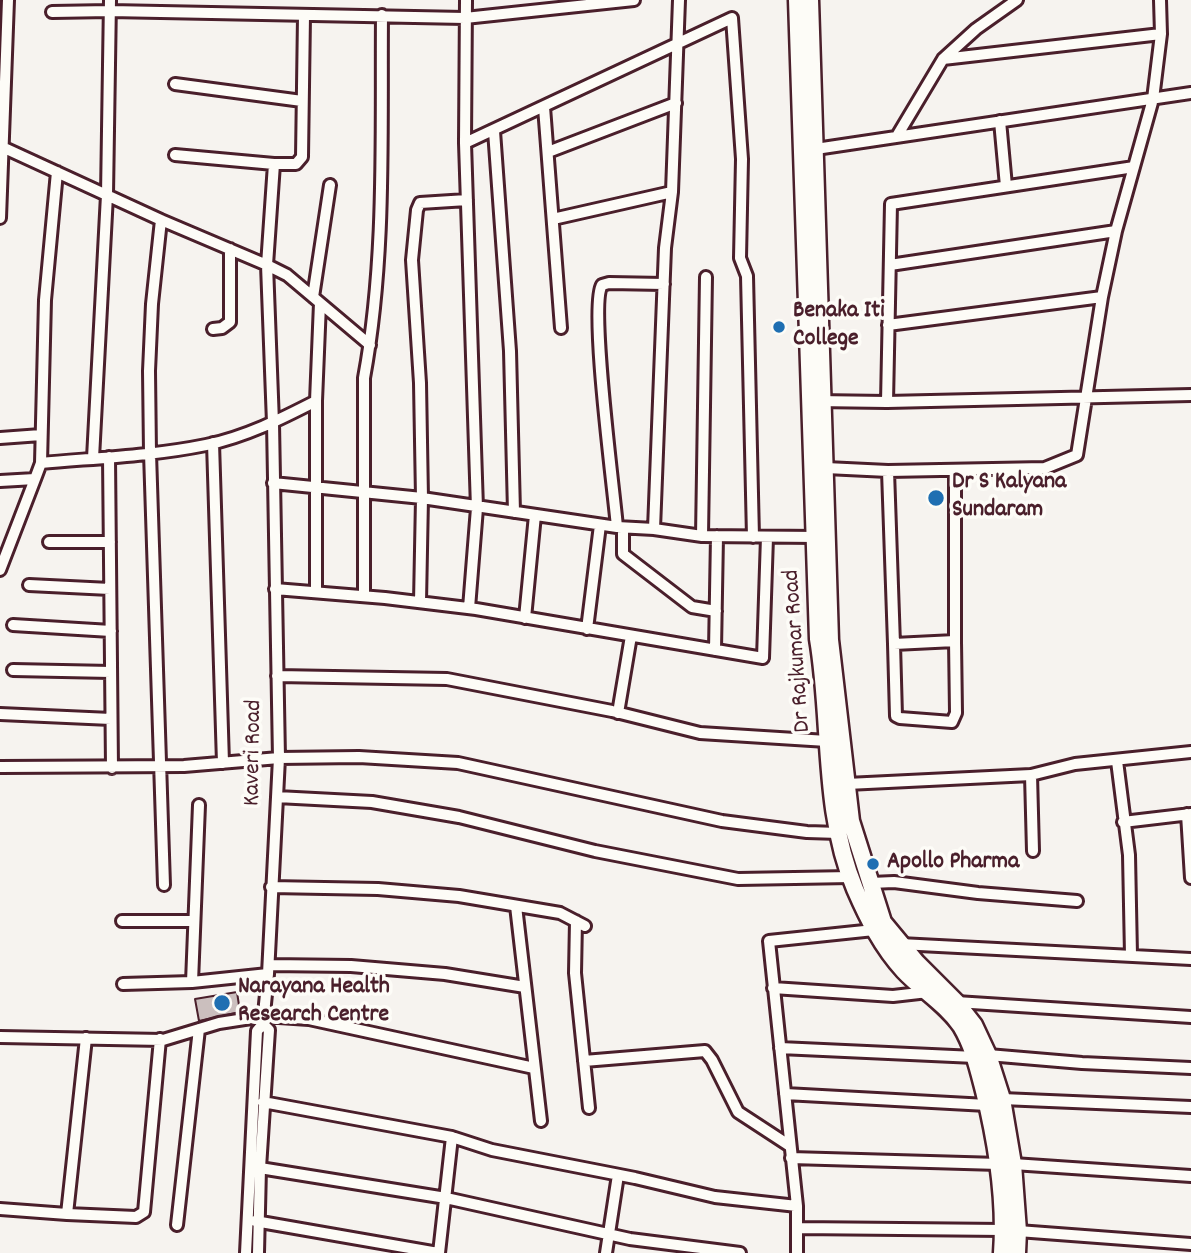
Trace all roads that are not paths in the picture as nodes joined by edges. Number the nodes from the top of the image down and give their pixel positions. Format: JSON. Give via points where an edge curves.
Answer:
{"nodes":[{"id":1,"x":8,"y":0,"type":"edge"},
{"id":2,"x":466,"y":0,"type":"edge"},
{"id":3,"x":634,"y":0,"type":"edge"},
{"id":4,"x":679,"y":0,"type":"edge"},
{"id":5,"x":797,"y":0,"type":"edge"},
{"id":6,"x":810,"y":0,"type":"edge"},
{"id":7,"x":1020,"y":0,"type":"edge"},
{"id":8,"x":1160,"y":0,"type":"edge"},
{"id":9,"x":110,"y":6,"type":"edge"},
{"id":10,"x":52,"y":12,"type":"dead end"},
{"id":11,"x":382,"y":15,"type":"junction"},
{"id":12,"x":304,"y":16,"type":"junction"},
{"id":13,"x":465,"y":18,"type":"junction"},
{"id":14,"x":1161,"y":34,"type":"junction"},
{"id":15,"x":678,"y":41,"type":"junction"},
{"id":16,"x":943,"y":59,"type":"junction"},
{"id":17,"x":175,"y":84,"type":"dead end"},
{"id":18,"x":1191,"y":93,"type":"edge"},
{"id":19,"x":1153,"y":99,"type":"junction"},
{"id":20,"x":302,"y":101,"type":"junction"},
{"id":21,"x":676,"y":103,"type":"junction"},
{"id":22,"x":544,"y":107,"type":"junction"},
{"id":23,"x":1000,"y":121,"type":"junction"},
{"id":24,"x":494,"y":131,"type":"junction"},
{"id":25,"x":897,"y":136,"type":"junction"},
{"id":26,"x":465,"y":143,"type":"junction"},
{"id":27,"x":2,"y":147,"type":"edge"},
{"id":28,"x":810,"y":150,"type":"junction"},
{"id":29,"x":548,"y":152,"type":"junction"},
{"id":30,"x":175,"y":155,"type":"dead end"},
{"id":31,"x":274,"y":163,"type":"junction"},
{"id":32,"x":1134,"y":167,"type":"junction"},
{"id":33,"x":57,"y":172,"type":"junction"},
{"id":34,"x":330,"y":185,"type":"dead end"},
{"id":35,"x":1006,"y":186,"type":"junction"},
{"id":36,"x":672,"y":192,"type":"junction"},
{"id":37,"x":107,"y":195,"type":"junction"},
{"id":38,"x":467,"y":200,"type":"junction"},
{"id":39,"x":0,"y":218,"type":"edge"},
{"id":40,"x":553,"y":219,"type":"junction"},
{"id":41,"x":161,"y":220,"type":"junction"},
{"id":42,"x":1116,"y":231,"type":"junction"},
{"id":43,"x":230,"y":249,"type":"junction"},
{"id":44,"x":267,"y":265,"type":"junction"},
{"id":45,"x":890,"y":265,"type":"junction"},
{"id":46,"x":706,"y":277,"type":"dead end"},
{"id":47,"x":664,"y":284,"type":"junction"},
{"id":48,"x":1102,"y":297,"type":"junction"},
{"id":49,"x":316,"y":300,"type":"junction"},
{"id":50,"x":888,"y":325,"type":"junction"},
{"id":51,"x":561,"y":328,"type":"dead end"},
{"id":52,"x":213,"y":329,"type":"dead end"},
{"id":53,"x":370,"y":345,"type":"junction"},
{"id":54,"x":1191,"y":395,"type":"edge"},
{"id":55,"x":1086,"y":398,"type":"junction"},
{"id":56,"x":316,"y":401,"type":"junction"},
{"id":57,"x":818,"y":401,"type":"junction"},
{"id":58,"x":887,"y":402,"type":"junction"},
{"id":59,"x":273,"y":423,"type":"junction"},
{"id":60,"x":41,"y":435,"type":"junction"},
{"id":61,"x":0,"y":438,"type":"edge"},
{"id":62,"x":213,"y":443,"type":"junction"},
{"id":63,"x":149,"y":453,"type":"junction"},
{"id":64,"x":109,"y":457,"type":"junction"},
{"id":65,"x":93,"y":458,"type":"junction"},
{"id":66,"x":41,"y":463,"type":"junction"},
{"id":67,"x":826,"y":468,"type":"junction"},
{"id":68,"x":956,"y":470,"type":"junction"},
{"id":69,"x":888,"y":471,"type":"junction"},
{"id":70,"x":35,"y":479,"type":"junction"},
{"id":71,"x":0,"y":481,"type":"edge"},
{"id":72,"x":274,"y":483,"type":"junction"},
{"id":73,"x":316,"y":489,"type":"junction"},
{"id":74,"x":365,"y":493,"type":"junction"},
{"id":75,"x":422,"y":499,"type":"junction"},
{"id":76,"x":477,"y":508,"type":"junction"},
{"id":77,"x":514,"y":512,"type":"junction"},
{"id":78,"x":536,"y":515,"type":"junction"},
{"id":79,"x":600,"y":525,"type":"junction"},
{"id":80,"x":620,"y":527,"type":"junction"},
{"id":81,"x":654,"y":529,"type":"junction"},
{"id":82,"x":702,"y":536,"type":"junction"},
{"id":83,"x":717,"y":536,"type":"junction"},
{"id":84,"x":753,"y":537,"type":"junction"},
{"id":85,"x":767,"y":537,"type":"junction"},
{"id":86,"x":822,"y":537,"type":"junction"},
{"id":87,"x":5,"y":542,"type":"edge"},
{"id":88,"x":48,"y":542,"type":"dead end"},
{"id":89,"x":110,"y":542,"type":"junction"},
{"id":90,"x":0,"y":570,"type":"edge"},
{"id":91,"x":29,"y":585,"type":"dead end"},
{"id":92,"x":110,"y":589,"type":"junction"},
{"id":93,"x":275,"y":589,"type":"junction"},
{"id":94,"x":316,"y":593,"type":"junction"},
{"id":95,"x":365,"y":596,"type":"junction"},
{"id":96,"x":420,"y":602,"type":"junction"},
{"id":97,"x":469,"y":608,"type":"junction"},
{"id":98,"x":716,"y":611,"type":"junction"},
{"id":99,"x":525,"y":618,"type":"junction"},
{"id":100,"x":13,"y":625,"type":"dead end"},
{"id":101,"x":587,"y":629,"type":"junction"},
{"id":102,"x":111,"y":631,"type":"junction"},
{"id":103,"x":631,"y":636,"type":"junction"},
{"id":104,"x":955,"y":641,"type":"junction"},
{"id":105,"x":894,"y":644,"type":"junction"},
{"id":106,"x":715,"y":650,"type":"junction"},
{"id":107,"x":13,"y":670,"type":"dead end"},
{"id":108,"x":111,"y":673,"type":"junction"},
{"id":109,"x":277,"y":676,"type":"junction"},
{"id":110,"x":618,"y":713,"type":"junction"},
{"id":111,"x":0,"y":714,"type":"edge"},
{"id":112,"x":111,"y":719,"type":"junction"},
{"id":113,"x":827,"y":741,"type":"junction"},
{"id":114,"x":1191,"y":752,"type":"edge"},
{"id":115,"x":279,"y":758,"type":"junction"},
{"id":116,"x":1117,"y":761,"type":"junction"},
{"id":117,"x":223,"y":763,"type":"junction"},
{"id":118,"x":0,"y":767,"type":"edge"},
{"id":119,"x":160,"y":767,"type":"junction"},
{"id":120,"x":112,"y":768,"type":"junction"},
{"id":121,"x":1031,"y":775,"type":"junction"},
{"id":122,"x":847,"y":784,"type":"junction"},
{"id":123,"x":277,"y":797,"type":"junction"},
{"id":124,"x":199,"y":805,"type":"dead end"},
{"id":125,"x":1189,"y":814,"type":"edge"},
{"id":126,"x":1123,"y":822,"type":"junction"},
{"id":127,"x":839,"y":833,"type":"junction"},
{"id":128,"x":1033,"y":851,"type":"dead end"},
{"id":129,"x":851,"y":877,"type":"junction"},
{"id":130,"x":1191,"y":878,"type":"edge"},
{"id":131,"x":871,"y":883,"type":"junction"},
{"id":132,"x":164,"y":885,"type":"dead end"},
{"id":133,"x":271,"y":887,"type":"junction"},
{"id":134,"x":1077,"y":901,"type":"dead end"},
{"id":135,"x":516,"y":906,"type":"junction"},
{"id":136,"x":122,"y":921,"type":"dead end"},
{"id":137,"x":194,"y":921,"type":"junction"},
{"id":138,"x":874,"y":930,"type":"junction"},
{"id":139,"x":900,"y":944,"type":"junction"},
{"id":140,"x":1130,"y":955,"type":"junction"},
{"id":141,"x":1191,"y":959,"type":"edge"},
{"id":142,"x":269,"y":970,"type":"junction"},
{"id":143,"x":192,"y":982,"type":"junction"},
{"id":144,"x":123,"y":984,"type":"dead end"},
{"id":145,"x":525,"y":987,"type":"junction"},
{"id":146,"x":774,"y":988,"type":"junction"},
{"id":147,"x":929,"y":992,"type":"junction"},
{"id":148,"x":956,"y":1002,"type":"junction"},
{"id":149,"x":1191,"y":1017,"type":"edge"},
{"id":150,"x":264,"y":1020,"type":"junction"},
{"id":151,"x":199,"y":1029,"type":"junction"},
{"id":152,"x":0,"y":1037,"type":"edge"},
{"id":153,"x":86,"y":1038,"type":"junction"},
{"id":154,"x":159,"y":1040,"type":"junction"},
{"id":155,"x":0,"y":1047,"type":"edge"},
{"id":156,"x":780,"y":1048,"type":"junction"},
{"id":157,"x":982,"y":1056,"type":"junction"},
{"id":158,"x":584,"y":1061,"type":"junction"},
{"id":159,"x":534,"y":1068,"type":"junction"},
{"id":160,"x":1191,"y":1068,"type":"edge"},
{"id":161,"x":785,"y":1094,"type":"junction"},
{"id":162,"x":263,"y":1102,"type":"junction"},
{"id":163,"x":995,"y":1102,"type":"junction"},
{"id":164,"x":1191,"y":1107,"type":"edge"},
{"id":165,"x":589,"y":1108,"type":"dead end"},
{"id":166,"x":541,"y":1121,"type":"dead end"},
{"id":167,"x":452,"y":1137,"type":"junction"},
{"id":168,"x":791,"y":1152,"type":"junction"},
{"id":169,"x":1006,"y":1164,"type":"junction"},
{"id":170,"x":260,"y":1168,"type":"junction"},
{"id":171,"x":618,"y":1175,"type":"junction"},
{"id":172,"x":1191,"y":1176,"type":"edge"},
{"id":173,"x":446,"y":1198,"type":"junction"},
{"id":174,"x":797,"y":1206,"type":"junction"},
{"id":175,"x":0,"y":1209,"type":"edge"},
{"id":176,"x":67,"y":1214,"type":"junction"},
{"id":177,"x":248,"y":1221,"type":"junction"},
{"id":178,"x":261,"y":1221,"type":"junction"},
{"id":179,"x":177,"y":1225,"type":"dead end"},
{"id":180,"x":797,"y":1228,"type":"junction"},
{"id":181,"x":1011,"y":1231,"type":"junction"},
{"id":182,"x":608,"y":1235,"type":"junction"},
{"id":183,"x":1191,"y":1244,"type":"edge"},
{"id":184,"x":246,"y":1253,"type":"edge"},
{"id":185,"x":258,"y":1253,"type":"edge"},
{"id":186,"x":438,"y":1253,"type":"edge"},
{"id":187,"x":606,"y":1253,"type":"edge"},
{"id":188,"x":740,"y":1253,"type":"edge"},
{"id":189,"x":797,"y":1253,"type":"edge"},
{"id":190,"x":1002,"y":1253,"type":"edge"},
{"id":191,"x":1017,"y":1253,"type":"edge"}],
"edges":[{"from":1,"to":27,"type":"street"},
{"from":2,"to":13,"type":"street"},
{"from":3,"to":13,"type":"street"},
{"from":4,"to":15,"type":"street"},
{"from":5,"to":28,"type":"main road","name":"Dr Rajkumar Road"},
{"from":6,"to":28,"type":"main road","name":"Dr Rajkumar Road"},
{"from":7,"to":16,"type":"street","via":[[976,29]]},
{"from":8,"to":14,"type":"street"},
{"from":9,"to":10,"type":"street"},
{"from":9,"to":12,"type":"street"},
{"from":9,"to":37,"type":"street"},
{"from":11,"to":12,"type":"street"},
{"from":11,"to":13,"type":"street"},
{"from":11,"to":53,"type":"street","via":[[379,231]]},
{"from":12,"to":20,"type":"street"},
{"from":13,"to":26,"type":"street"},
{"from":14,"to":16,"type":"street"},
{"from":14,"to":19,"type":"street"},
{"from":15,"to":21,"type":"street"},
{"from":15,"to":22,"type":"street"},
{"from":15,"to":84,"type":"street","via":[[732,18],[742,159],[740,258],[747,276]]},
{"from":16,"to":25,"type":"street"},
{"from":17,"to":20,"type":"street"},
{"from":18,"to":19,"type":"street"},
{"from":19,"to":23,"type":"street"},
{"from":19,"to":32,"type":"street"},
{"from":20,"to":31,"type":"street","via":[[302,157],[296,164]]},
{"from":21,"to":29,"type":"street"},
{"from":21,"to":36,"type":"street"},
{"from":22,"to":24,"type":"street"},
{"from":22,"to":29,"type":"street"},
{"from":23,"to":25,"type":"street"},
{"from":23,"to":35,"type":"street"},
{"from":24,"to":26,"type":"street"},
{"from":24,"to":77,"type":"street","via":[[510,351]]},
{"from":25,"to":28,"type":"street"},
{"from":26,"to":38,"type":"street"},
{"from":27,"to":33,"type":"street"},
{"from":27,"to":39,"type":"street"},
{"from":28,"to":57,"type":"main road","name":"Dr Rajkumar Road"},
{"from":29,"to":40,"type":"street"},
{"from":30,"to":31,"type":"street"},
{"from":31,"to":44,"type":"street","name":"Kaveri Road"},
{"from":32,"to":35,"type":"street"},
{"from":32,"to":42,"type":"street"},
{"from":33,"to":37,"type":"street"},
{"from":33,"to":60,"type":"street","via":[[45,300]]},
{"from":34,"to":49,"type":"street"},
{"from":35,"to":45,"type":"street","via":[[891,204]]},
{"from":36,"to":40,"type":"street"},
{"from":36,"to":47,"type":"street"},
{"from":37,"to":41,"type":"street"},
{"from":37,"to":65,"type":"street"},
{"from":38,"to":75,"type":"street","via":[[427,201],[417,210],[412,260]]},
{"from":38,"to":76,"type":"street"},
{"from":40,"to":51,"type":"street"},
{"from":41,"to":43,"type":"street"},
{"from":41,"to":63,"type":"street","via":[[152,317]]},
{"from":42,"to":45,"type":"street"},
{"from":42,"to":48,"type":"street"},
{"from":43,"to":44,"type":"street"},
{"from":43,"to":52,"type":"street","via":[[230,321]]},
{"from":44,"to":49,"type":"street"},
{"from":44,"to":59,"type":"street","name":"Kaveri Road"},
{"from":45,"to":50,"type":"street"},
{"from":46,"to":82,"type":"street"},
{"from":47,"to":80,"type":"street","via":[[610,284],[599,291],[598,331]]},
{"from":47,"to":81,"type":"street"},
{"from":48,"to":50,"type":"street"},
{"from":48,"to":55,"type":"street"},
{"from":49,"to":53,"type":"street"},
{"from":49,"to":56,"type":"street"},
{"from":50,"to":58,"type":"street"},
{"from":53,"to":74,"type":"street","via":[[365,378]]},
{"from":54,"to":55,"type":"street"},
{"from":55,"to":58,"type":"street"},
{"from":55,"to":68,"type":"street","via":[[1077,455],[1045,468]]},
{"from":56,"to":59,"type":"street"},
{"from":56,"to":73,"type":"street"},
{"from":57,"to":58,"type":"street"},
{"from":57,"to":67,"type":"main road","name":"Dr Rajkumar Road"},
{"from":57,"to":86,"type":"main road","name":"Dr Rajkumar Road"},
{"from":59,"to":62,"type":"street"},
{"from":59,"to":72,"type":"street","name":"Kaveri Road"},
{"from":60,"to":61,"type":"street"},
{"from":60,"to":66,"type":"street"},
{"from":62,"to":63,"type":"street"},
{"from":62,"to":117,"type":"street"},
{"from":63,"to":64,"type":"street"},
{"from":63,"to":119,"type":"street"},
{"from":64,"to":65,"type":"street"},
{"from":64,"to":89,"type":"street"},
{"from":65,"to":66,"type":"street"},
{"from":66,"to":70,"type":"street"},
{"from":67,"to":69,"type":"street"},
{"from":67,"to":86,"type":"main road","name":"Dr Rajkumar Road"},
{"from":68,"to":69,"type":"street"},
{"from":68,"to":104,"type":"street"},
{"from":69,"to":105,"type":"street"},
{"from":70,"to":71,"type":"street"},
{"from":70,"to":87,"type":"street"},
{"from":72,"to":73,"type":"street"},
{"from":72,"to":93,"type":"street","name":"Kaveri Road"},
{"from":73,"to":74,"type":"street"},
{"from":73,"to":94,"type":"street"},
{"from":74,"to":75,"type":"street"},
{"from":74,"to":95,"type":"street"},
{"from":75,"to":76,"type":"street"},
{"from":75,"to":96,"type":"street"},
{"from":76,"to":77,"type":"street"},
{"from":76,"to":97,"type":"street"},
{"from":77,"to":78,"type":"street"},
{"from":78,"to":79,"type":"street"},
{"from":78,"to":99,"type":"street"},
{"from":79,"to":80,"type":"street"},
{"from":79,"to":101,"type":"street"},
{"from":80,"to":81,"type":"street"},
{"from":80,"to":98,"type":"street","via":[[623,554],[692,607]]},
{"from":81,"to":82,"type":"street"},
{"from":82,"to":83,"type":"street"},
{"from":83,"to":84,"type":"street"},
{"from":83,"to":98,"type":"street"},
{"from":84,"to":85,"type":"street"},
{"from":85,"to":86,"type":"street"},
{"from":85,"to":106,"type":"street","via":[[763,658]]},
{"from":86,"to":113,"type":"main road","name":"Dr Rajkumar Road","via":[[818,639]]},
{"from":86,"to":122,"type":"main road","name":"Dr Rajkumar Road"},
{"from":87,"to":90,"type":"street"},
{"from":88,"to":89,"type":"street"},
{"from":89,"to":92,"type":"street"},
{"from":91,"to":92,"type":"street"},
{"from":92,"to":102,"type":"street"},
{"from":93,"to":94,"type":"street"},
{"from":93,"to":109,"type":"street","name":"Kaveri Road"},
{"from":94,"to":95,"type":"street"},
{"from":95,"to":96,"type":"street"},
{"from":96,"to":97,"type":"street"},
{"from":97,"to":99,"type":"street"},
{"from":98,"to":106,"type":"street"},
{"from":99,"to":101,"type":"street"},
{"from":100,"to":102,"type":"street"},
{"from":101,"to":103,"type":"street"},
{"from":102,"to":108,"type":"street"},
{"from":103,"to":106,"type":"street"},
{"from":103,"to":110,"type":"street"},
{"from":104,"to":105,"type":"street"},
{"from":104,"to":105,"type":"street","via":[[956,713],[952,722],[896,716]]},
{"from":107,"to":108,"type":"street"},
{"from":108,"to":112,"type":"street"},
{"from":109,"to":110,"type":"street","via":[[447,679]]},
{"from":109,"to":115,"type":"street","name":"Kaveri Road"},
{"from":110,"to":113,"type":"street","via":[[700,733]]},
{"from":111,"to":112,"type":"street"},
{"from":112,"to":120,"type":"street"},
{"from":113,"to":127,"type":"main road","name":"Dr Rajkumar Road"},
{"from":114,"to":116,"type":"street"},
{"from":115,"to":117,"type":"street"},
{"from":115,"to":123,"type":"street","name":"Kaveri Road"},
{"from":115,"to":127,"type":"street","via":[[458,763],[722,821]]},
{"from":116,"to":121,"type":"street","via":[[1075,764]]},
{"from":116,"to":126,"type":"street"},
{"from":117,"to":119,"type":"street"},
{"from":118,"to":120,"type":"street"},
{"from":119,"to":120,"type":"street"},
{"from":119,"to":132,"type":"street"},
{"from":121,"to":122,"type":"street"},
{"from":121,"to":128,"type":"street"},
{"from":122,"to":131,"type":"main road","name":"Dr Rajkumar Road","via":[[851,821]]},
{"from":123,"to":129,"type":"street","via":[[372,802],[460,817],[595,851],[738,879]]},
{"from":123,"to":133,"type":"street","name":"Kaveri Road"},
{"from":124,"to":137,"type":"street"},
{"from":125,"to":126,"type":"street"},
{"from":125,"to":130,"type":"street"},
{"from":126,"to":140,"type":"street","via":[[1129,855]]},
{"from":127,"to":129,"type":"main road","name":"Dr Rajkumar Road"},
{"from":129,"to":138,"type":"main road","name":"Dr Rajkumar Road"},
{"from":131,"to":134,"type":"street"},
{"from":131,"to":139,"type":"main road","name":"Dr Rajkumar Road","via":[[883,922]]},
{"from":133,"to":135,"type":"street","via":[[378,889]]},
{"from":133,"to":142,"type":"street","name":"Kaveri Road"},
{"from":135,"to":145,"type":"street"},
{"from":135,"to":158,"type":"street","via":[[561,913],[580,923],[575,973]]},
{"from":136,"to":137,"type":"street"},
{"from":137,"to":143,"type":"street"},
{"from":138,"to":146,"type":"street","via":[[769,941]]},
{"from":138,"to":147,"type":"main road","name":"Dr Rajkumar Road","via":[[905,971]]},
{"from":139,"to":140,"type":"street"},
{"from":139,"to":148,"type":"main road","name":"Dr Rajkumar Road"},
{"from":140,"to":141,"type":"street"},
{"from":142,"to":143,"type":"street"},
{"from":142,"to":145,"type":"street","via":[[364,967]]},
{"from":142,"to":150,"type":"street","name":"Kaveri Road"},
{"from":143,"to":144,"type":"street"},
{"from":145,"to":159,"type":"street"},
{"from":146,"to":147,"type":"street","via":[[893,996]]},
{"from":146,"to":156,"type":"street"},
{"from":147,"to":157,"type":"main road","name":"Dr Rajkumar Road"},
{"from":148,"to":149,"type":"street"},
{"from":148,"to":157,"type":"main road","name":"Dr Rajkumar Road","via":[[974,1025]]},
{"from":150,"to":151,"type":"street"},
{"from":150,"to":159,"type":"street","via":[[309,1019]]},
{"from":150,"to":162,"type":"street","name":"Kaveri Road","via":[[269,1030]]},
{"from":150,"to":177,"type":"street","name":"Kaveri Road","via":[[257,1031]]},
{"from":151,"to":154,"type":"street"},
{"from":151,"to":179,"type":"street"},
{"from":152,"to":153,"type":"street"},
{"from":152,"to":155,"type":"street"},
{"from":153,"to":154,"type":"street"},
{"from":153,"to":176,"type":"street"},
{"from":154,"to":176,"type":"street","via":[[144,1212],[136,1217]]},
{"from":156,"to":157,"type":"street"},
{"from":156,"to":161,"type":"street"},
{"from":157,"to":160,"type":"street"},
{"from":157,"to":163,"type":"main road","name":"Dr Rajkumar Road"},
{"from":158,"to":165,"type":"street"},
{"from":158,"to":168,"type":"street","via":[[705,1051],[738,1112]]},
{"from":159,"to":166,"type":"street"},
{"from":161,"to":163,"type":"street"},
{"from":161,"to":168,"type":"street"},
{"from":162,"to":167,"type":"street"},
{"from":162,"to":170,"type":"street","name":"Kaveri Road"},
{"from":163,"to":164,"type":"street"},
{"from":163,"to":169,"type":"main road","name":"Dr Rajkumar Road"},
{"from":167,"to":171,"type":"street","via":[[492,1150]]},
{"from":167,"to":173,"type":"street"},
{"from":168,"to":169,"type":"street"},
{"from":168,"to":174,"type":"street"},
{"from":169,"to":172,"type":"street"},
{"from":169,"to":181,"type":"main road","name":"Dr Rajkumar Road"},
{"from":170,"to":173,"type":"street"},
{"from":170,"to":178,"type":"street","name":"Kaveri Road"},
{"from":171,"to":174,"type":"street","via":[[715,1197]]},
{"from":171,"to":182,"type":"street"},
{"from":173,"to":182,"type":"street"},
{"from":173,"to":186,"type":"street"},
{"from":174,"to":180,"type":"street"},
{"from":175,"to":176,"type":"street"},
{"from":177,"to":178,"type":"street"},
{"from":177,"to":184,"type":"street","name":"Kaveri Road"},
{"from":178,"to":185,"type":"street","name":"Kaveri Road"},
{"from":178,"to":186,"type":"street"},
{"from":180,"to":181,"type":"street"},
{"from":180,"to":189,"type":"street"},
{"from":181,"to":183,"type":"street"},
{"from":181,"to":190,"type":"main road","name":"Dr Rajkumar Road"},
{"from":181,"to":191,"type":"main road","name":"Dr Rajkumar Road"},
{"from":182,"to":187,"type":"street"},
{"from":182,"to":188,"type":"street"}]}
